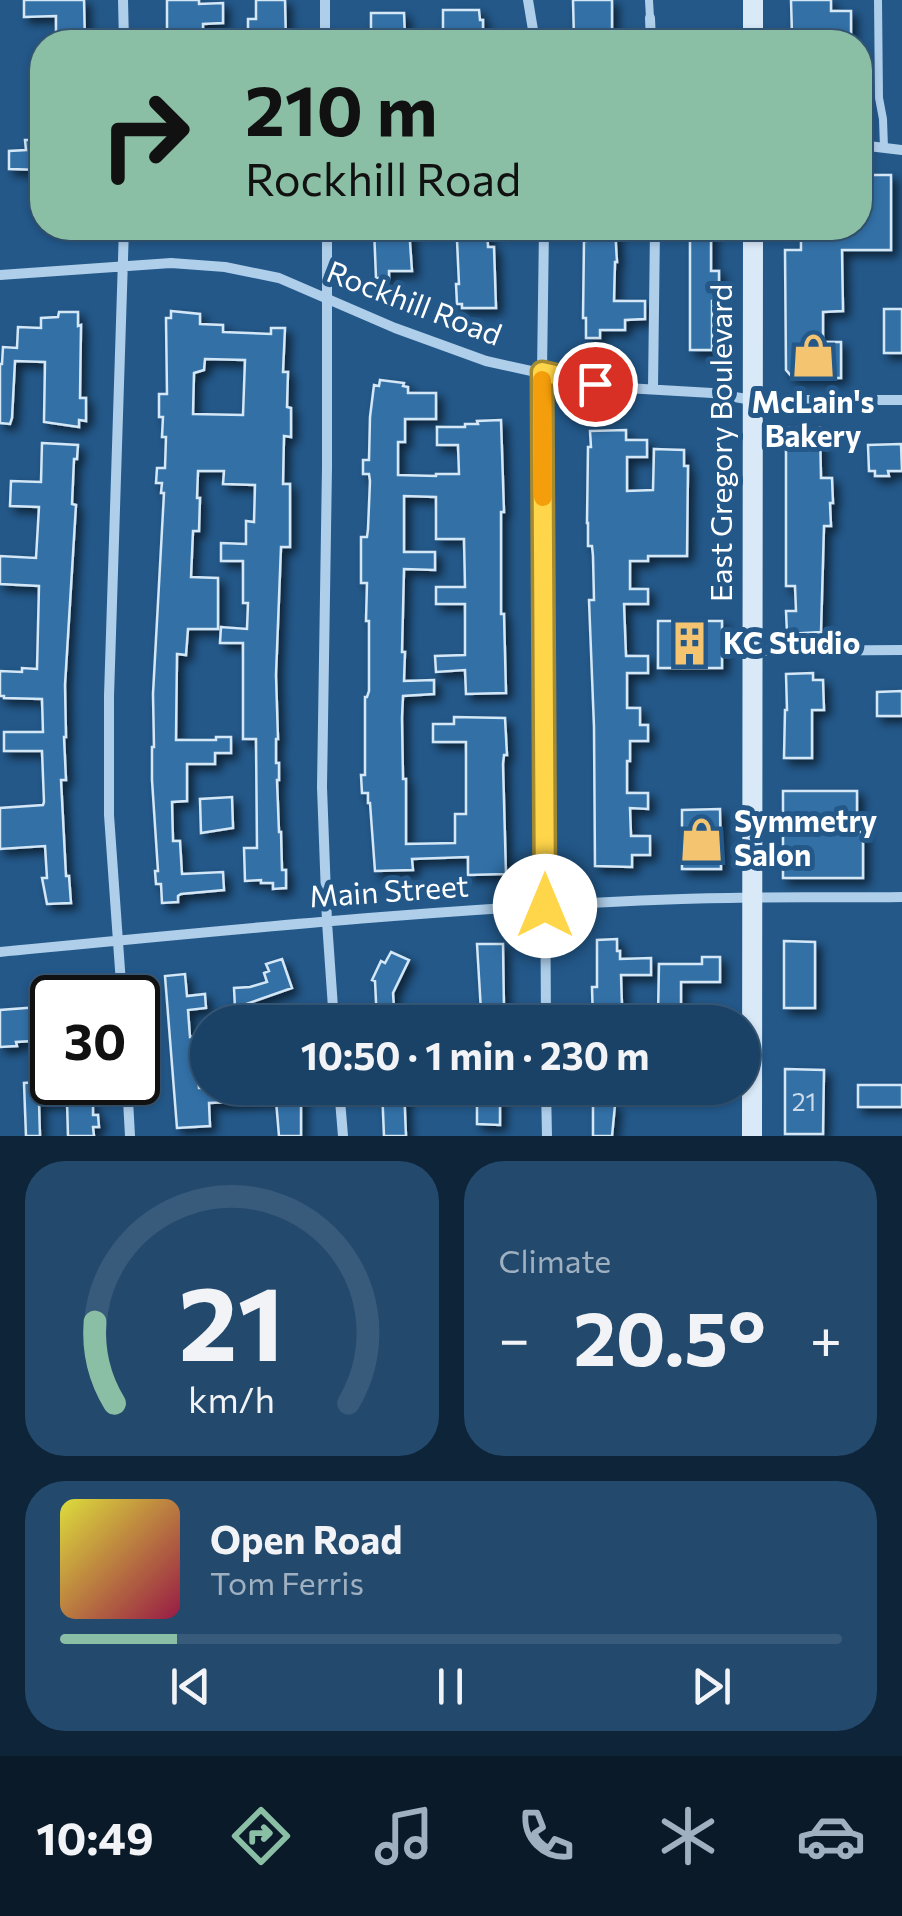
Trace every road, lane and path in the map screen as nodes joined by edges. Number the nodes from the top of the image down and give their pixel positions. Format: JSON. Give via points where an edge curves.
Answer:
{"nodes":[{"id":1,"x":124,"y":0,"type":"edge"},
{"id":2,"x":325,"y":0,"type":"edge"},
{"id":3,"x":528,"y":0,"type":"edge"},
{"id":4,"x":649,"y":0,"type":"edge"},
{"id":5,"x":753,"y":0,"type":"edge"},
{"id":6,"x":878,"y":0,"type":"edge"},
{"id":7,"x":650,"y":18,"type":"joint"},
{"id":8,"x":124,"y":30,"type":"edge"},
{"id":9,"x":325,"y":30,"type":"edge"},
{"id":10,"x":533,"y":30,"type":"edge"},
{"id":11,"x":650,"y":30,"type":"edge"},
{"id":12,"x":753,"y":30,"type":"edge"},
{"id":13,"x":872,"y":146,"type":"edge"},
{"id":14,"x":884,"y":148,"type":"junction"},
{"id":15,"x":902,"y":150,"type":"edge"},
{"id":16,"x":124,"y":240,"type":"edge"},
{"id":17,"x":327,"y":240,"type":"edge"},
{"id":18,"x":544,"y":240,"type":"edge"},
{"id":19,"x":655,"y":240,"type":"edge"},
{"id":20,"x":753,"y":240,"type":"edge"},
{"id":21,"x":124,"y":266,"type":"junction"},
{"id":22,"x":0,"y":275,"type":"edge"},
{"id":23,"x":328,"y":300,"type":"junction"},
{"id":24,"x":542,"y":372,"type":"junction"},
{"id":25,"x":653,"y":389,"type":"junction"},
{"id":26,"x":752,"y":400,"type":"junction"},
{"id":27,"x":902,"y":400,"type":"edge"},
{"id":28,"x":902,"y":650,"type":"edge"},
{"id":29,"x":752,"y":651,"type":"junction"},
{"id":30,"x":752,"y":898,"type":"junction"},
{"id":31,"x":902,"y":898,"type":"edge"},
{"id":32,"x":545,"y":906,"type":"junction"},
{"id":33,"x":326,"y":922,"type":"junction"},
{"id":34,"x":118,"y":941,"type":"junction"},
{"id":35,"x":0,"y":952,"type":"edge"},
{"id":36,"x":120,"y":975,"type":"edge"},
{"id":37,"x":333,"y":1005,"type":"edge"},
{"id":38,"x":546,"y":1005,"type":"edge"},
{"id":39,"x":128,"y":1105,"type":"edge"},
{"id":40,"x":341,"y":1105,"type":"edge"},
{"id":41,"x":546,"y":1105,"type":"edge"},
{"id":42,"x":130,"y":1136,"type":"edge"},
{"id":43,"x":343,"y":1136,"type":"edge"},
{"id":44,"x":546,"y":1136,"type":"edge"},
{"id":45,"x":752,"y":1136,"type":"edge"}],
"edges":[{"from":1,"to":8,"type":"street"},
{"from":2,"to":9,"type":"street"},
{"from":3,"to":10,"type":"street"},
{"from":4,"to":7,"type":"lane"},
{"from":5,"to":12,"type":"main road"},
{"from":6,"to":14,"type":"lane"},
{"from":7,"to":11,"type":"street"},
{"from":13,"to":14,"type":"street"},
{"from":14,"to":15,"type":"street"},
{"from":16,"to":21,"type":"street"},
{"from":17,"to":23,"type":"street"},
{"from":18,"to":24,"type":"street"},
{"from":19,"to":25,"type":"street"},
{"from":20,"to":26,"type":"main road","name":"East Gregory Boulevard"},
{"from":21,"to":22,"type":"street","name":"Rockhill Road"},
{"from":21,"to":23,"type":"street","name":"Rockhill Road","via":[[225,267],[279,278]]},
{"from":21,"to":34,"type":"street","via":[[109,696]]},
{"from":23,"to":24,"type":"street","name":"Rockhill Road","via":[[443,347]]},
{"from":23,"to":33,"type":"street"},
{"from":24,"to":25,"type":"street","name":"Rockhill Road"},
{"from":24,"to":32,"type":"street"},
{"from":25,"to":26,"type":"street","name":"Rockhill Road"},
{"from":26,"to":27,"type":"street","name":"Rockhill Road"},
{"from":26,"to":29,"type":"main road","name":"East Gregory Boulevard"},
{"from":28,"to":29,"type":"street"},
{"from":29,"to":30,"type":"main road","name":"East Gregory Boulevard"},
{"from":30,"to":31,"type":"street","name":"Main Street"},
{"from":30,"to":32,"type":"street","name":"Main Street"},
{"from":30,"to":45,"type":"main road","name":"East Gregory Boulevard"},
{"from":32,"to":33,"type":"street","name":"Main Street"},
{"from":32,"to":38,"type":"street"},
{"from":33,"to":34,"type":"street","name":"Main Street"},
{"from":33,"to":37,"type":"street"},
{"from":34,"to":35,"type":"street","name":"Main Street"},
{"from":34,"to":36,"type":"street"},
{"from":39,"to":42,"type":"street"},
{"from":40,"to":43,"type":"street"},
{"from":41,"to":44,"type":"street"}]}
